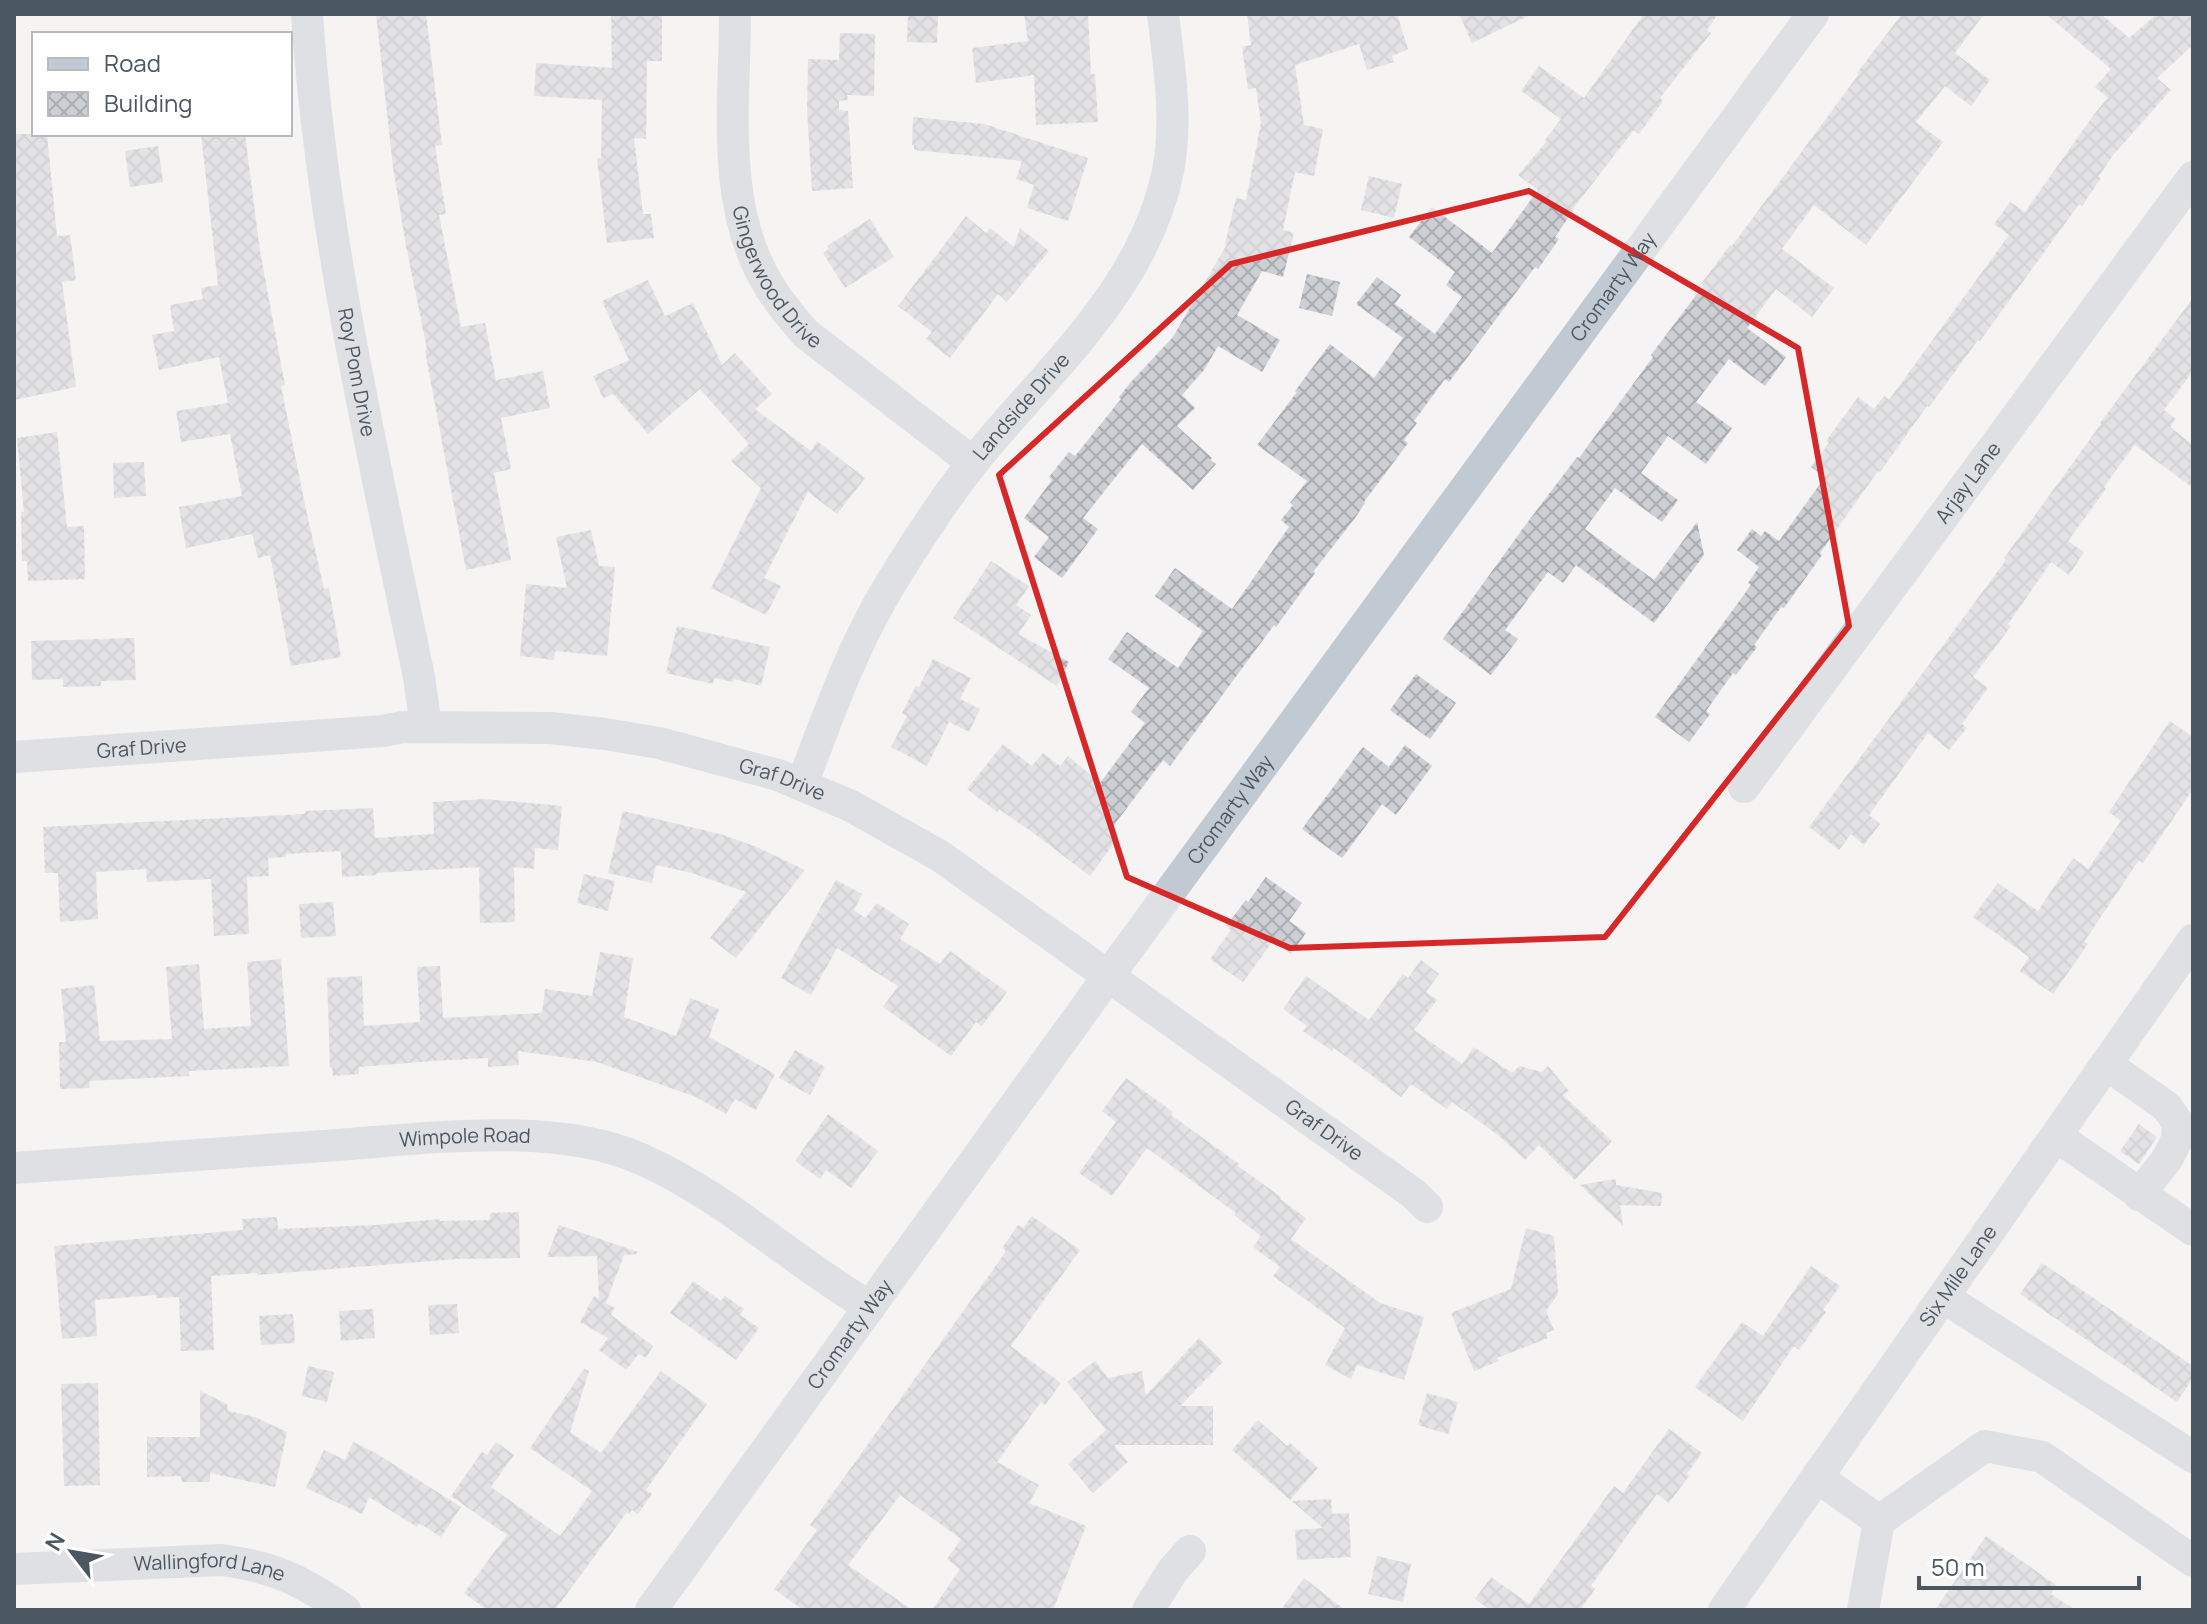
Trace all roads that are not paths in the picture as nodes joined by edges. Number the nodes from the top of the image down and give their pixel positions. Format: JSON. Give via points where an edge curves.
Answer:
{"nodes":[{"id":1,"x":307,"y":14,"type":"edge"},
{"id":2,"x":735,"y":14,"type":"edge"},
{"id":3,"x":1163,"y":14,"type":"edge"},
{"id":4,"x":1813,"y":14,"type":"edge"},
{"id":5,"x":2193,"y":177,"type":"edge"},
{"id":6,"x":972,"y":462,"type":"junction"},
{"id":7,"x":426,"y":727,"type":"junction"},
{"id":8,"x":14,"y":757,"type":"edge"},
{"id":9,"x":802,"y":784,"type":"junction"},
{"id":10,"x":1744,"y":787,"type":"dead end"},
{"id":11,"x":2193,"y":940,"type":"edge"},
{"id":12,"x":1109,"y":975,"type":"junction"},
{"id":13,"x":2106,"y":1064,"type":"junction"},
{"id":14,"x":2056,"y":1136,"type":"junction"},
{"id":15,"x":14,"y":1168,"type":"edge"},
{"id":16,"x":2139,"y":1195,"type":"junction"},
{"id":17,"x":1427,"y":1207,"type":"dead end"},
{"id":18,"x":2193,"y":1230,"type":"edge"},
{"id":19,"x":1943,"y":1297,"type":"junction"},
{"id":20,"x":870,"y":1307,"type":"junction"},
{"id":21,"x":2193,"y":1457,"type":"edge"},
{"id":22,"x":1817,"y":1477,"type":"junction"},
{"id":23,"x":1879,"y":1521,"type":"junction"},
{"id":24,"x":1190,"y":1551,"type":"dead end"},
{"id":25,"x":2193,"y":1561,"type":"edge"},
{"id":26,"x":14,"y":1569,"type":"edge"},
{"id":27,"x":345,"y":1610,"type":"edge"},
{"id":28,"x":651,"y":1610,"type":"edge"},
{"id":29,"x":1148,"y":1610,"type":"edge"},
{"id":30,"x":1724,"y":1610,"type":"edge"},
{"id":31,"x":1863,"y":1610,"type":"edge"}],
"edges":[{"from":1,"to":7,"type":"street","name":"Roy Pom Drive","via":[[324,180]]},
{"from":2,"to":6,"type":"street","name":"Gingerwood Drive","via":[[734,172],[743,223],[767,283],[805,333]]},
{"from":3,"to":6,"type":"street","name":"Landside Drive","via":[[1173,115],[1168,169],[1146,237],[1106,304]]},
{"from":4,"to":12,"type":"street","name":"Cromarty Way"},
{"from":5,"to":10,"type":"street","name":"Arjay Lane"},
{"from":6,"to":9,"type":"street","name":"Landside Drive","via":[[881,601],[848,667]]},
{"from":7,"to":8,"type":"street","name":"Graf Drive"},
{"from":7,"to":9,"type":"street","name":"Graf Drive","via":[[605,734],[659,743]]},
{"from":9,"to":12,"type":"street","name":"Graf Drive","via":[[940,856]]},
{"from":11,"to":13,"type":"street","name":"Six Mile Lane"},
{"from":12,"to":17,"type":"street","name":"Graf Drive"},
{"from":12,"to":20,"type":"street","name":"Cromarty Way"},
{"from":13,"to":14,"type":"street","name":"Six Mile Lane"},
{"from":13,"to":16,"type":"street","via":[[2167,1107],[2178,1123],[2177,1140],[2167,1159]]},
{"from":14,"to":16,"type":"street"},
{"from":14,"to":19,"type":"street","name":"Six Mile Lane"},
{"from":15,"to":20,"type":"street","name":"Wimpole Road","via":[[442,1138],[576,1140],[640,1158],[700,1189]]},
{"from":16,"to":18,"type":"street"},
{"from":19,"to":21,"type":"street"},
{"from":19,"to":22,"type":"street","name":"Six Mile Lane"},
{"from":20,"to":28,"type":"street","name":"Cromarty Way"},
{"from":22,"to":23,"type":"street"},
{"from":22,"to":30,"type":"street","name":"Six Mile Lane"},
{"from":23,"to":25,"type":"street","via":[[1985,1446],[2042,1457]]},
{"from":23,"to":31,"type":"street"},
{"from":24,"to":29,"type":"street"},
{"from":26,"to":27,"type":"street","name":"Wallingford Lane","via":[[221,1560],[280,1573]]}]}
